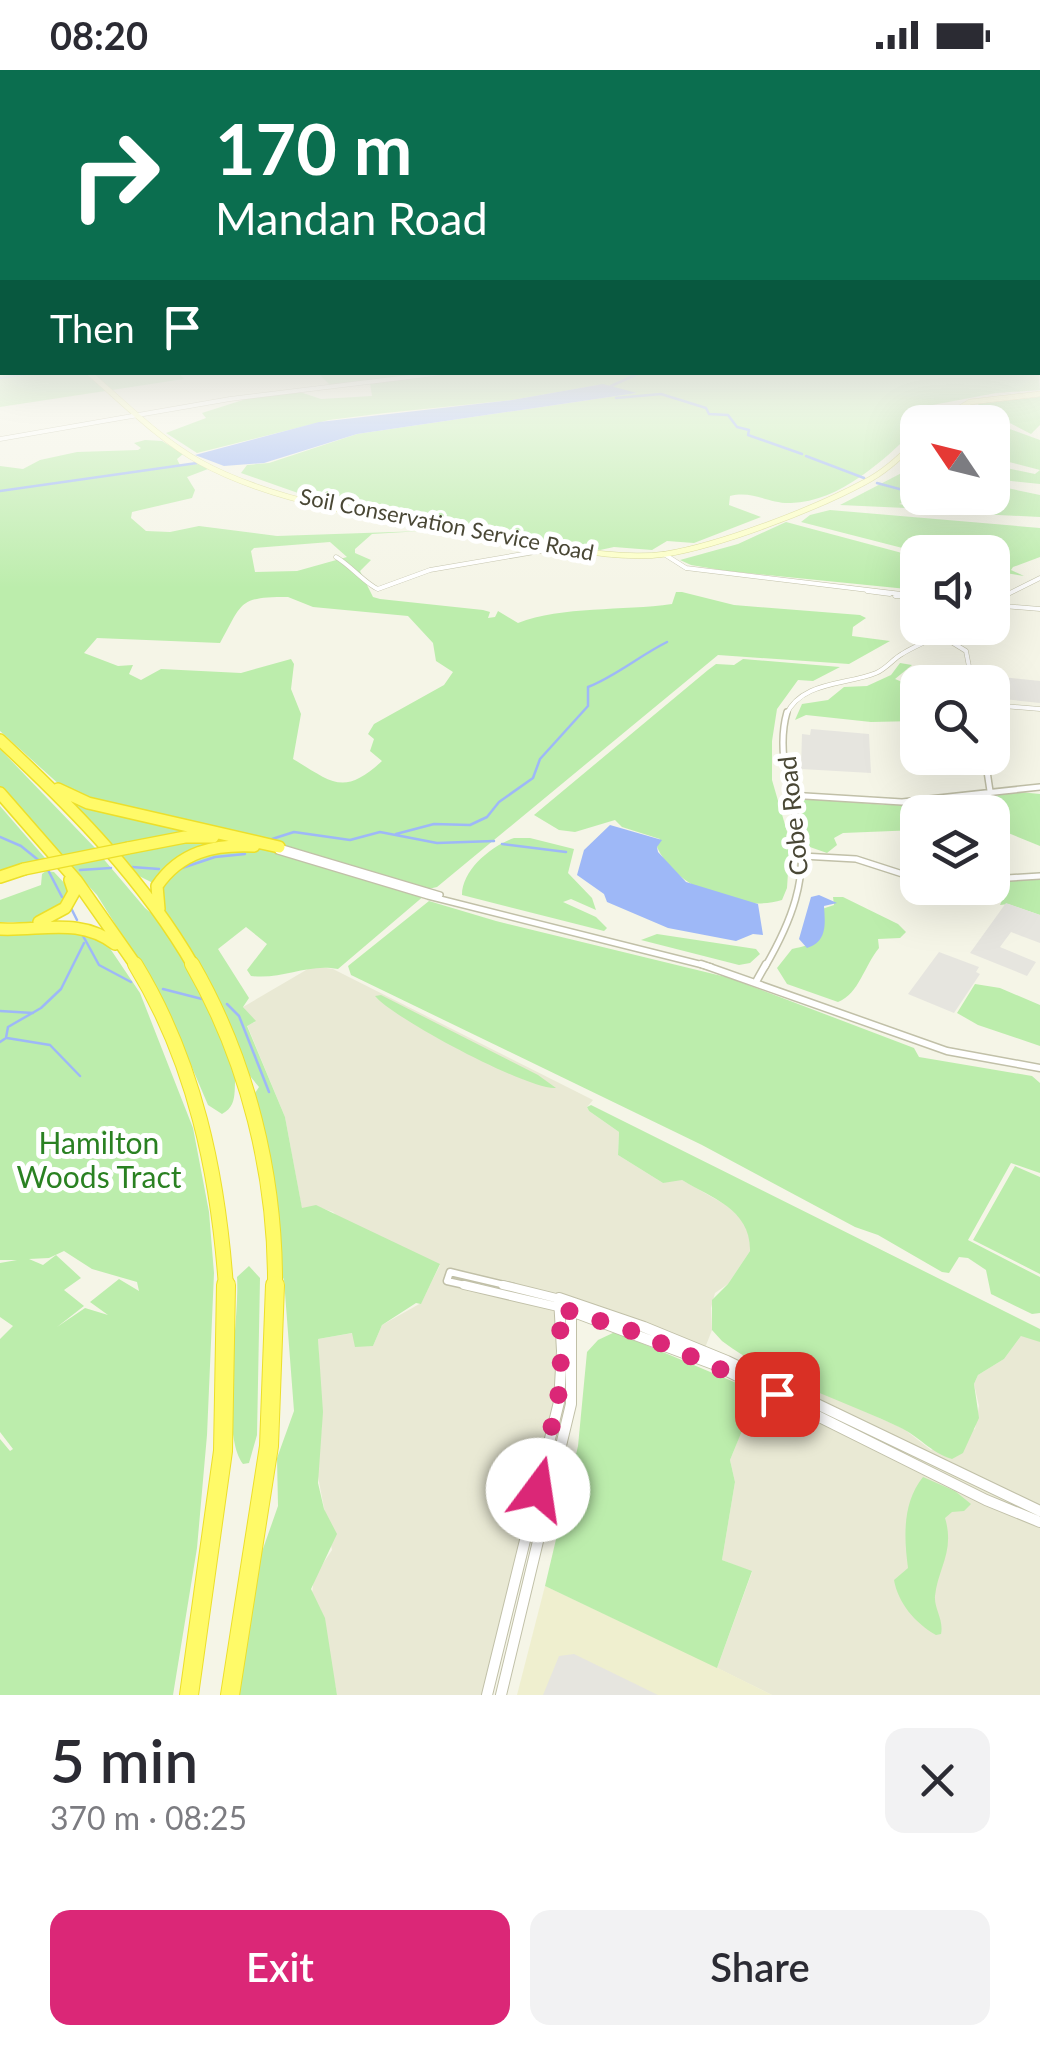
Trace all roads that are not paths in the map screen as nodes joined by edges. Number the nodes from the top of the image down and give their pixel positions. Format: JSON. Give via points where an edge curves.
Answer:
{"nodes":[{"id":1,"x":161,"y":437,"type":"edge"},
{"id":2,"x":900,"y":457,"type":"edge"},
{"id":3,"x":558,"y":548,"type":"junction"},
{"id":4,"x":664,"y":554,"type":"junction"},
{"id":5,"x":336,"y":557,"type":"dead end"},
{"id":6,"x":1040,"y":578,"type":"edge"},
{"id":7,"x":815,"y":584,"type":"junction"},
{"id":8,"x":853,"y":590,"type":"junction"},
{"id":9,"x":900,"y":592,"type":"edge"},
{"id":10,"x":1010,"y":594,"type":"edge"},
{"id":11,"x":893,"y":595,"type":"junction"},
{"id":12,"x":900,"y":595,"type":"edge"},
{"id":13,"x":1010,"y":606,"type":"edge"},
{"id":14,"x":1040,"y":609,"type":"edge"},
{"id":15,"x":919,"y":645,"type":"edge"},
{"id":16,"x":956,"y":645,"type":"edge"},
{"id":17,"x":969,"y":665,"type":"edge"},
{"id":18,"x":1010,"y":706,"type":"edge"},
{"id":19,"x":1040,"y":709,"type":"edge"},
{"id":20,"x":0,"y":740,"type":"edge"},
{"id":21,"x":36,"y":770,"type":"junction"},
{"id":22,"x":988,"y":775,"type":"edge"},
{"id":23,"x":1040,"y":787,"type":"edge"},
{"id":24,"x":990,"y":791,"type":"junction"},
{"id":25,"x":0,"y":793,"type":"edge"},
{"id":26,"x":788,"y":795,"type":"junction"},
{"id":27,"x":277,"y":849,"type":"junction"},
{"id":28,"x":802,"y":856,"type":"junction"},
{"id":29,"x":64,"y":867,"type":"junction"},
{"id":30,"x":900,"y":874,"type":"edge"},
{"id":31,"x":0,"y":876,"type":"edge"},
{"id":32,"x":1040,"y":876,"type":"edge"},
{"id":33,"x":1010,"y":878,"type":"edge"},
{"id":34,"x":0,"y":927,"type":"edge"},
{"id":35,"x":171,"y":930,"type":"junction"},
{"id":36,"x":125,"y":952,"type":"junction"},
{"id":37,"x":757,"y":980,"type":"junction"},
{"id":38,"x":1040,"y":1068,"type":"edge"},
{"id":39,"x":565,"y":1305,"type":"junction"},
{"id":40,"x":1040,"y":1511,"type":"edge"},
{"id":41,"x":1040,"y":1522,"type":"edge"},
{"id":42,"x":188,"y":1695,"type":"edge"},
{"id":43,"x":230,"y":1695,"type":"edge"},
{"id":44,"x":487,"y":1695,"type":"edge"},
{"id":45,"x":501,"y":1695,"type":"edge"}],
"edges":[{"from":1,"to":3,"type":"main road","name":"Soil Conservation Service Road","via":[[204,464],[287,494]]},
{"from":2,"to":4,"type":"main road","name":"Soil Conservation Service Road","via":[[864,483],[716,542]]},
{"from":3,"to":4,"type":"main road","name":"Soil Conservation Service Road"},
{"from":3,"to":5,"type":"street","via":[[430,570],[378,589]]},
{"from":4,"to":7,"type":"street","via":[[686,568]]},
{"from":6,"to":10,"type":"street"},
{"from":7,"to":8,"type":"street"},
{"from":7,"to":9,"type":"street"},
{"from":8,"to":11,"type":"street"},
{"from":8,"to":11,"type":"street"},
{"from":11,"to":12,"type":"street"},
{"from":13,"to":14,"type":"street"},
{"from":15,"to":26,"type":"street","name":"Cobe Road","via":[[873,675],[794,700],[785,717]]},
{"from":16,"to":17,"type":"street","via":[[966,651]]},
{"from":18,"to":19,"type":"street"},
{"from":20,"to":21,"type":"highway"},
{"from":21,"to":27,"type":"highway","via":[[79,800]]},
{"from":21,"to":35,"type":"highway"},
{"from":22,"to":24,"type":"street"},
{"from":23,"to":24,"type":"street"},
{"from":24,"to":26,"type":"street","via":[[902,802]]},
{"from":25,"to":29,"type":"highway"},
{"from":26,"to":28,"type":"street","name":"Cobe Road"},
{"from":27,"to":31,"type":"highway","bridge":true,"via":[[231,840],[168,840]]},
{"from":27,"to":35,"type":"highway","via":[[218,846],[175,864],[155,896]]},
{"from":27,"to":37,"type":"street"},
{"from":28,"to":30,"type":"street","via":[[846,858]]},
{"from":28,"to":37,"type":"street","name":"Cobe Road","via":[[792,916]]},
{"from":29,"to":34,"type":"highway","via":[[74,888],[64,908],[31,924]]},
{"from":29,"to":36,"type":"highway"},
{"from":32,"to":33,"type":"street"},
{"from":34,"to":36,"type":"highway","via":[[84,926]]},
{"from":35,"to":43,"type":"highway","via":[[240,1064],[270,1210],[269,1420]]},
{"from":36,"to":42,"type":"highway","via":[[164,1017],[190,1080],[211,1162],[224,1258],[221,1456]]},
{"from":37,"to":38,"type":"street","via":[[946,1051]]},
{"from":39,"to":39,"type":"street","via":[[450,1272],[446,1281]]},
{"from":39,"to":40,"type":"street","via":[[717,1356]]},
{"from":39,"to":41,"type":"street","via":[[726,1369]]},
{"from":39,"to":44,"type":"street","via":[[559,1402]]},
{"from":39,"to":45,"type":"street","via":[[574,1358],[569,1415]]}]}
